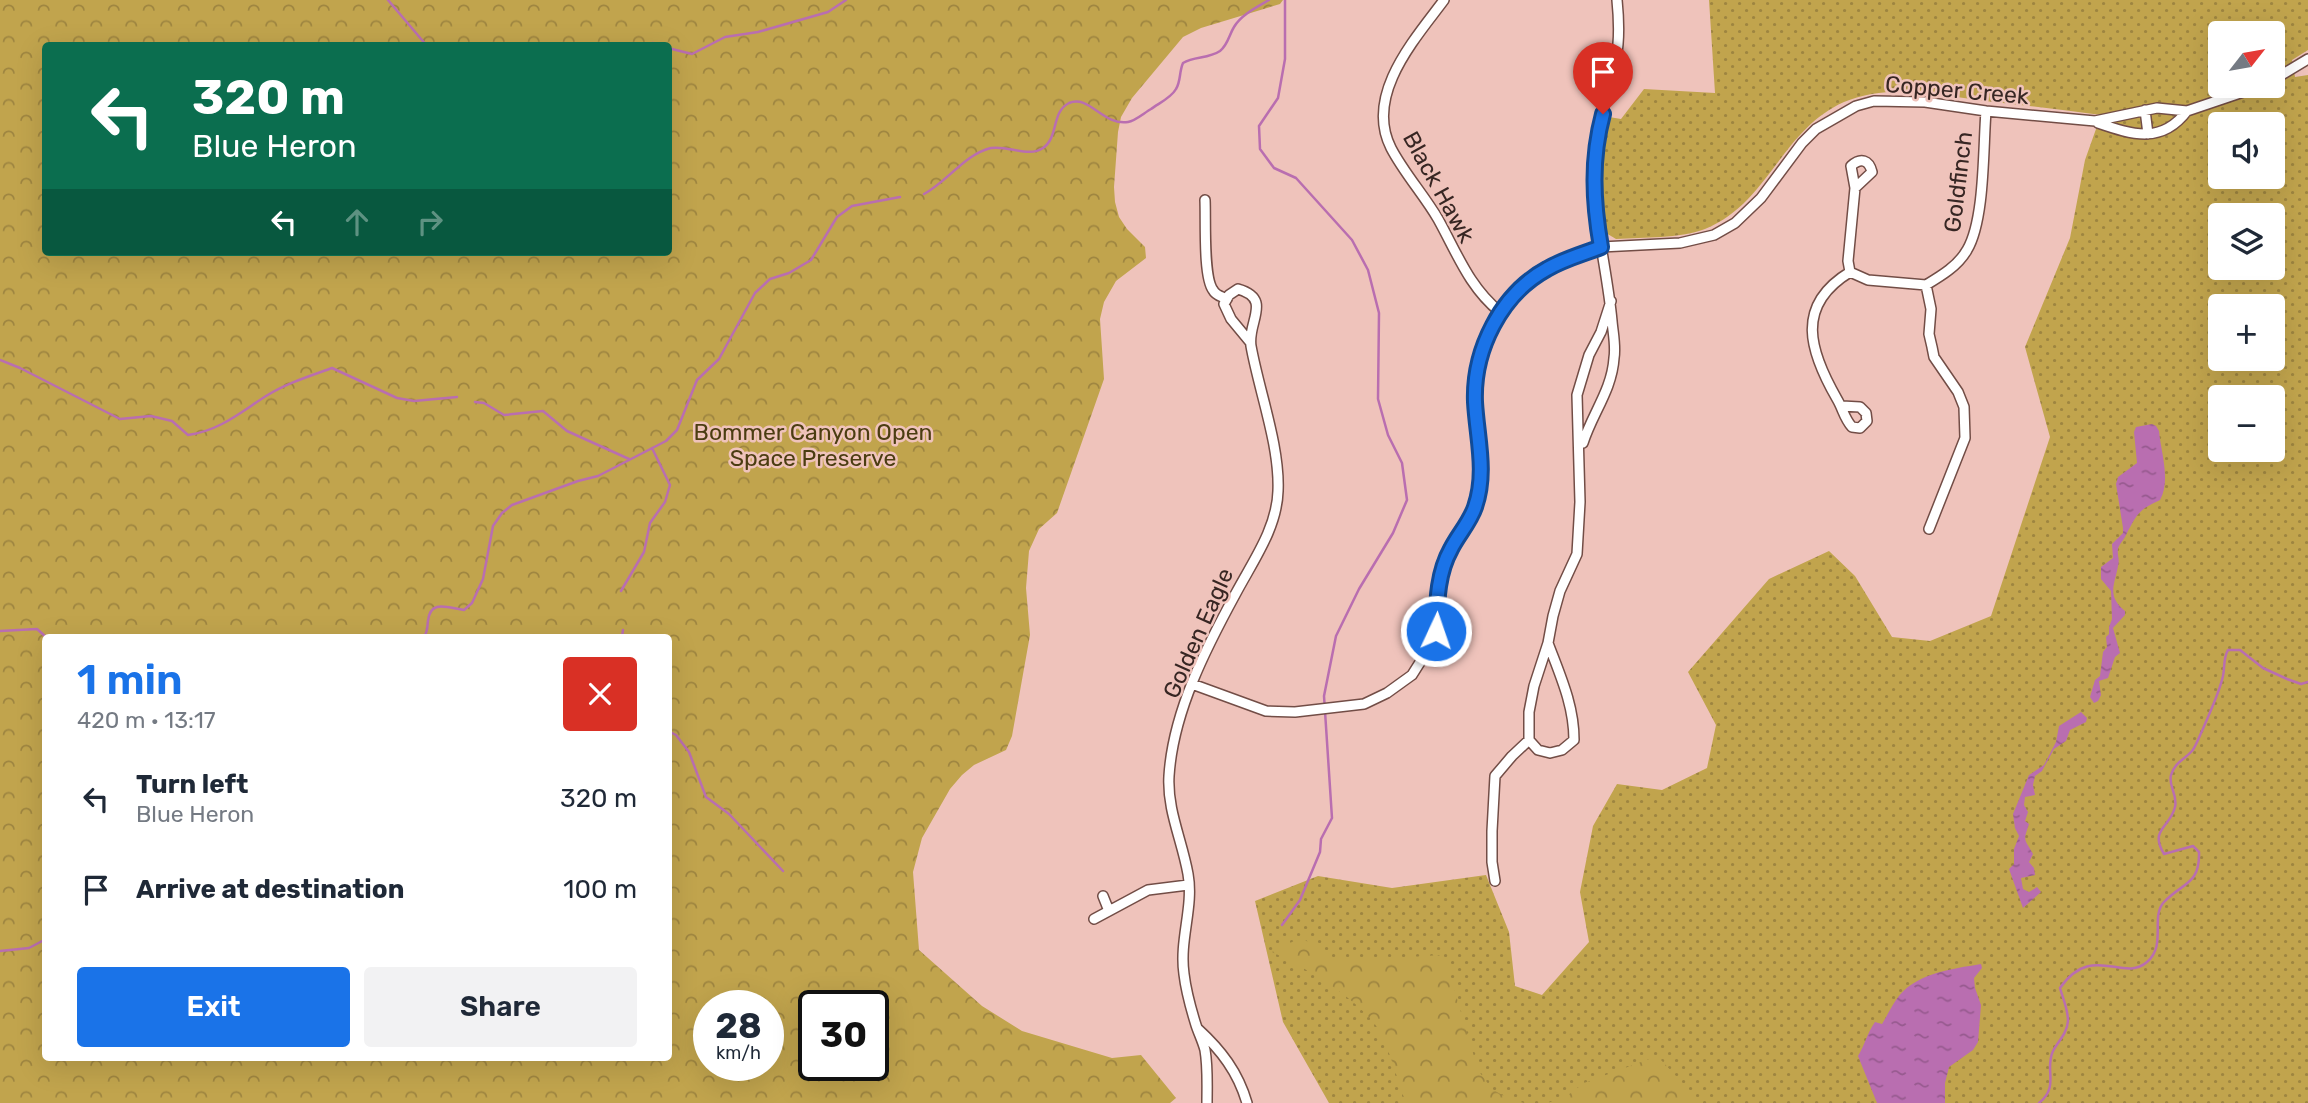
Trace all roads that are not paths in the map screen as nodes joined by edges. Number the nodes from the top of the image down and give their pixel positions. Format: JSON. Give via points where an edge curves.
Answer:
{"nodes":[{"id":1,"x":1444,"y":0,"type":"edge"},
{"id":2,"x":1617,"y":0,"type":"edge"},
{"id":3,"x":2308,"y":59,"type":"edge"},
{"id":4,"x":2286,"y":72,"type":"edge"},
{"id":5,"x":2225,"y":98,"type":"edge"},
{"id":6,"x":2145,"y":110,"type":"junction"},
{"id":7,"x":1986,"y":111,"type":"junction"},
{"id":8,"x":2187,"y":111,"type":"junction"},
{"id":9,"x":2095,"y":121,"type":"junction"},
{"id":10,"x":2148,"y":134,"type":"junction"},
{"id":11,"x":1855,"y":188,"type":"dead end"},
{"id":12,"x":1205,"y":200,"type":"dead end"},
{"id":13,"x":1601,"y":247,"type":"junction"},
{"id":14,"x":1850,"y":272,"type":"junction"},
{"id":15,"x":1926,"y":285,"type":"junction"},
{"id":16,"x":1227,"y":299,"type":"junction"},
{"id":17,"x":1611,"y":301,"type":"junction"},
{"id":18,"x":1500,"y":312,"type":"junction"},
{"id":19,"x":1250,"y":342,"type":"junction"},
{"id":20,"x":1842,"y":406,"type":"dead end"},
{"id":21,"x":1580,"y":451,"type":"junction"},
{"id":22,"x":1929,"y":529,"type":"dead end"},
{"id":23,"x":1548,"y":643,"type":"junction"},
{"id":24,"x":1192,"y":684,"type":"junction"},
{"id":25,"x":1530,"y":740,"type":"junction"},
{"id":26,"x":1495,"y":881,"type":"dead end"},
{"id":27,"x":1188,"y":885,"type":"junction"},
{"id":28,"x":1103,"y":896,"type":"dead end"},
{"id":29,"x":1109,"y":911,"type":"junction"},
{"id":30,"x":1094,"y":919,"type":"dead end"},
{"id":31,"x":1197,"y":1027,"type":"junction"},
{"id":32,"x":1208,"y":1103,"type":"edge"},
{"id":33,"x":1247,"y":1103,"type":"edge"}],
"edges":[{"from":1,"to":18,"type":"street","name":"Black Hawk","via":[[1398,64],[1386,92],[1384,119],[1389,144],[1402,168],[1435,215],[1471,282]]},
{"from":2,"to":13,"type":"street","via":[[1616,59],[1594,153],[1593,199]]},
{"from":3,"to":4,"type":"street"},
{"from":5,"to":8,"type":"street","name":"Copper Creek"},
{"from":6,"to":8,"type":"street","name":"Copper Creek"},
{"from":6,"to":9,"type":"street","name":"Copper Creek"},
{"from":6,"to":10,"type":"street"},
{"from":7,"to":9,"type":"street","name":"Copper Creek"},
{"from":7,"to":13,"type":"street","name":"Copper Creek","via":[[1889,100],[1856,106],[1816,129],[1760,198],[1735,223],[1714,235],[1679,243]]},
{"from":7,"to":15,"type":"street","name":"Goldfinch","via":[[1979,210],[1972,236],[1957,262]]},
{"from":8,"to":10,"type":"street","name":"Copper Creek","via":[[2162,133]]},
{"from":9,"to":10,"type":"street","name":"Copper Creek","via":[[2121,131]]},
{"from":11,"to":14,"type":"street"},
{"from":12,"to":16,"type":"street","via":[[1208,275],[1211,288]]},
{"from":13,"to":17,"type":"street"},
{"from":13,"to":18,"type":"street","name":"Copper Creek","via":[[1544,270]]},
{"from":14,"to":15,"type":"street","via":[[1868,280]]},
{"from":14,"to":20,"type":"street","via":[[1823,298],[1812,322],[1819,367]]},
{"from":15,"to":22,"type":"street","via":[[1934,357],[1958,393],[1966,422],[1965,438]]},
{"from":16,"to":19,"type":"street","name":"Golden Eagle","via":[[1224,304],[1231,319]]},
{"from":16,"to":19,"type":"street","name":"Golden Eagle","via":[[1238,289],[1255,299]]},
{"from":17,"to":21,"type":"street","via":[[1580,379]]},
{"from":17,"to":21,"type":"street","via":[[1615,358],[1606,393]]},
{"from":18,"to":24,"type":"street","name":"Copper Creek","via":[[1484,344],[1475,379],[1482,458],[1475,509],[1442,570],[1436,631],[1412,675],[1364,704],[1295,712],[1266,710]]},
{"from":19,"to":24,"type":"street","name":"Golden Eagle","via":[[1275,461],[1275,513]]},
{"from":21,"to":23,"type":"street","via":[[1577,554],[1560,591]]},
{"from":23,"to":25,"type":"street","via":[[1534,685]]},
{"from":23,"to":25,"type":"street","via":[[1567,692],[1574,740],[1550,753],[1538,750]]},
{"from":24,"to":27,"type":"street","name":"Golden Eagle","via":[[1178,730],[1168,792]]},
{"from":25,"to":26,"type":"street","via":[[1495,776]]},
{"from":27,"to":29,"type":"street","via":[[1148,890]]},
{"from":27,"to":31,"type":"street","name":"Golden Eagle","via":[[1182,946]]},
{"from":28,"to":29,"type":"street"},
{"from":29,"to":30,"type":"street"},
{"from":31,"to":32,"type":"street","name":"Golden Eagle","via":[[1205,1049]]},
{"from":31,"to":33,"type":"street","via":[[1237,1074]]}]}
